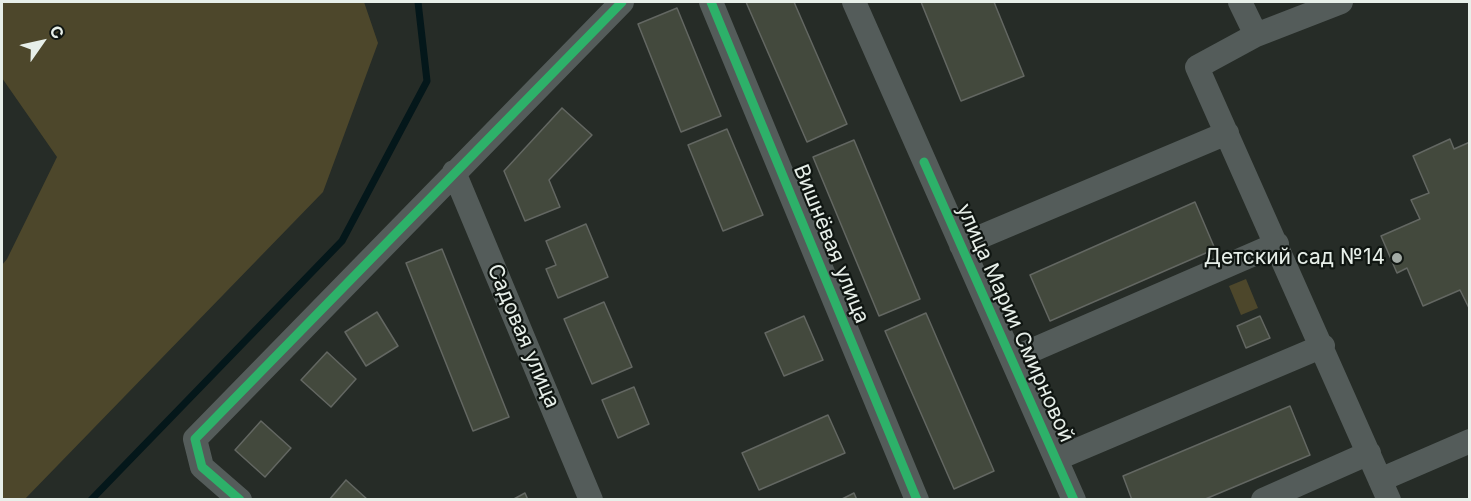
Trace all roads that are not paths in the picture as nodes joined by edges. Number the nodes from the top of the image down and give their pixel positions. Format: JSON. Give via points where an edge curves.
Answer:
{"nodes":[{"id":1,"x":622,"y":2,"type":"edge"},
{"id":2,"x":711,"y":2,"type":"edge"},
{"id":3,"x":854,"y":2,"type":"edge"},
{"id":4,"x":1240,"y":2,"type":"edge"},
{"id":5,"x":1341,"y":2,"type":"edge"},
{"id":6,"x":1256,"y":35,"type":"junction"},
{"id":7,"x":1227,"y":133,"type":"junction"},
{"id":8,"x":454,"y":172,"type":"junction"},
{"id":9,"x":1277,"y":244,"type":"junction"},
{"id":10,"x":961,"y":245,"type":"junction"},
{"id":11,"x":1323,"y":346,"type":"junction"},
{"id":12,"x":1012,"y":359,"type":"junction"},
{"id":13,"x":1470,"y":441,"type":"edge"},
{"id":14,"x":1368,"y":453,"type":"junction"},
{"id":15,"x":1056,"y":459,"type":"junction"},
{"id":16,"x":1384,"y":490,"type":"edge"},
{"id":17,"x":240,"y":500,"type":"edge"},
{"id":18,"x":591,"y":500,"type":"edge"},
{"id":19,"x":917,"y":500,"type":"edge"},
{"id":20,"x":1074,"y":500,"type":"edge"},
{"id":21,"x":1263,"y":500,"type":"edge"}],
"edges":[{"from":1,"to":8,"type":"street"},
{"from":2,"to":19,"type":"street","name":"Вишнёвая улица"},
{"from":3,"to":10,"type":"street","name":"улица Марии Смирновой"},
{"from":4,"to":6,"type":"street"},
{"from":5,"to":6,"type":"street"},
{"from":6,"to":7,"type":"street","via":[[1197,67]]},
{"from":7,"to":9,"type":"street"},
{"from":7,"to":10,"type":"street"},
{"from":8,"to":17,"type":"street","via":[[195,440],[202,467]]},
{"from":8,"to":18,"type":"street","name":"Садовая улица"},
{"from":9,"to":11,"type":"street"},
{"from":9,"to":12,"type":"street"},
{"from":10,"to":12,"type":"street","name":"улица Марии Смирновой"},
{"from":11,"to":14,"type":"street"},
{"from":11,"to":15,"type":"street"},
{"from":12,"to":15,"type":"street","name":"улица Марии Смирновой"},
{"from":13,"to":16,"type":"street"},
{"from":14,"to":16,"type":"street"},
{"from":14,"to":21,"type":"street"},
{"from":15,"to":20,"type":"street","name":"улица Марии Смирновой"}]}
